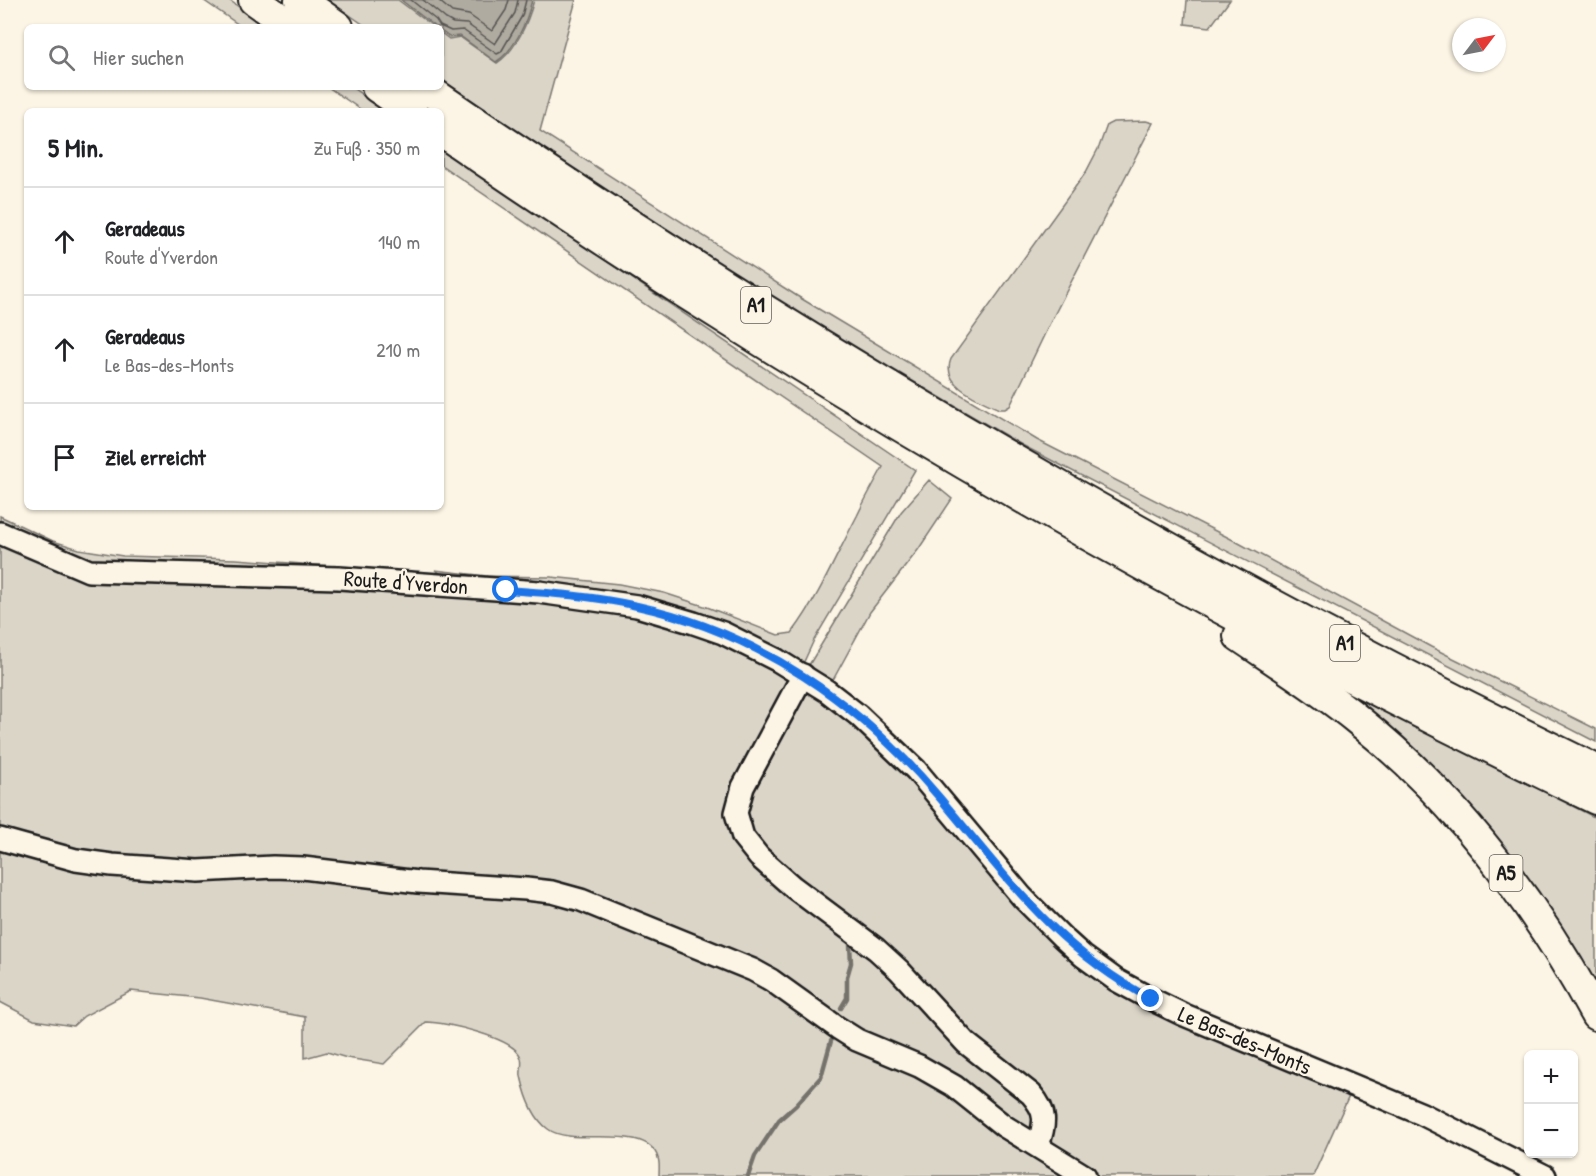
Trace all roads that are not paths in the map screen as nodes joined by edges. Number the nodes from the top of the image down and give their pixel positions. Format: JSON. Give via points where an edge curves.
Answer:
{"nodes":[{"id":1,"x":254,"y":0,"type":"edge"},
{"id":2,"x":300,"y":0,"type":"edge"},
{"id":3,"x":288,"y":24,"type":"edge"},
{"id":4,"x":334,"y":24,"type":"edge"},
{"id":5,"x":381,"y":90,"type":"edge"},
{"id":6,"x":429,"y":90,"type":"edge"},
{"id":7,"x":408,"y":108,"type":"edge"},
{"id":8,"x":444,"y":133,"type":"edge"},
{"id":9,"x":0,"y":533,"type":"edge"},
{"id":10,"x":1107,"y":544,"type":"junction"},
{"id":11,"x":803,"y":675,"type":"junction"},
{"id":12,"x":1596,"y":770,"type":"edge"},
{"id":13,"x":1596,"y":799,"type":"edge"},
{"id":14,"x":0,"y":839,"type":"edge"},
{"id":15,"x":1596,"y":1015,"type":"edge"},
{"id":16,"x":1038,"y":1146,"type":"junction"},
{"id":17,"x":1085,"y":1176,"type":"edge"},
{"id":18,"x":1545,"y":1176,"type":"edge"}],
"edges":[{"from":1,"to":3,"type":"highway"},
{"from":2,"to":4,"type":"highway"},
{"from":5,"to":7,"type":"highway"},
{"from":6,"to":12,"type":"highway","number":"A1","via":[[694,266],[974,437],[1272,604]]},
{"from":8,"to":10,"type":"highway","number":"A1","via":[[756,337]]},
{"from":9,"to":11,"type":"street","name":"Route d'Yverdon","via":[[89,570],[339,578],[539,592],[638,606],[723,633]]},
{"from":10,"to":13,"type":"highway","number":"A1","via":[[1360,681]]},
{"from":10,"to":15,"type":"highway","number":"A5","via":[[1334,702],[1419,775],[1475,834],[1524,897]]},
{"from":11,"to":16,"type":"street","via":[[743,787],[736,813],[743,837],[793,887],[884,956],[966,1043],[1031,1094],[1044,1116]]},
{"from":11,"to":18,"type":"street","name":"Le Bas-des-Monts","via":[[885,739],[1036,912],[1083,956],[1116,980],[1182,1014],[1422,1114]]},
{"from":14,"to":16,"type":"street","via":[[76,860],[112,865],[198,871],[314,869],[552,892],[581,900],[753,970],[857,1040],[919,1066],[954,1086],[1004,1126]]},
{"from":16,"to":17,"type":"street"}]}
